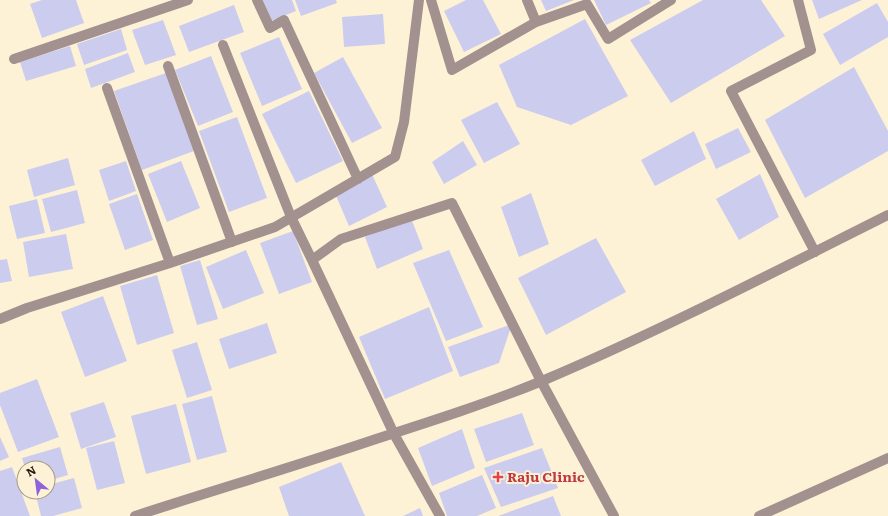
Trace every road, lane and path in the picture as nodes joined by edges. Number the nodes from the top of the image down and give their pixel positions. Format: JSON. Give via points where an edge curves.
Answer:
{"nodes":[{"id":1,"x":188,"y":0,"type":"edge"},
{"id":2,"x":257,"y":0,"type":"edge"},
{"id":3,"x":419,"y":0,"type":"edge"},
{"id":4,"x":431,"y":0,"type":"edge"},
{"id":5,"x":528,"y":0,"type":"edge"},
{"id":6,"x":671,"y":0,"type":"edge"},
{"id":7,"x":798,"y":0,"type":"edge"},
{"id":8,"x":536,"y":22,"type":"junction"},
{"id":9,"x":223,"y":45,"type":"dead end"},
{"id":10,"x":14,"y":58,"type":"dead end"},
{"id":11,"x":168,"y":66,"type":"dead end"},
{"id":12,"x":107,"y":88,"type":"dead end"},
{"id":13,"x":358,"y":179,"type":"junction"},
{"id":14,"x":888,"y":215,"type":"edge"},
{"id":15,"x":291,"y":217,"type":"junction"},
{"id":16,"x":232,"y":242,"type":"junction"},
{"id":17,"x":815,"y":252,"type":"junction"},
{"id":18,"x":312,"y":260,"type":"junction"},
{"id":19,"x":170,"y":263,"type":"junction"},
{"id":20,"x":0,"y":319,"type":"edge"},
{"id":21,"x":541,"y":381,"type":"junction"},
{"id":22,"x":394,"y":434,"type":"junction"},
{"id":23,"x":888,"y":458,"type":"edge"},
{"id":24,"x":135,"y":516,"type":"edge"},
{"id":25,"x":440,"y":516,"type":"edge"},
{"id":26,"x":614,"y":516,"type":"edge"},
{"id":27,"x":759,"y":516,"type":"edge"}],
"edges":[{"from":1,"to":10,"type":"street"},
{"from":2,"to":13,"type":"street","via":[[270,28],[284,20]]},
{"from":3,"to":13,"type":"street","via":[[404,122],[395,157]]},
{"from":4,"to":8,"type":"street","via":[[452,70]]},
{"from":5,"to":8,"type":"street"},
{"from":6,"to":8,"type":"street","via":[[608,39],[587,4]]},
{"from":7,"to":17,"type":"street","via":[[811,50],[731,91]]},
{"from":9,"to":15,"type":"street"},
{"from":11,"to":16,"type":"street"},
{"from":12,"to":19,"type":"street"},
{"from":13,"to":15,"type":"street"},
{"from":14,"to":17,"type":"street"},
{"from":15,"to":16,"type":"street","via":[[275,227]]},
{"from":15,"to":18,"type":"street"},
{"from":16,"to":19,"type":"street"},
{"from":17,"to":21,"type":"street","via":[[665,326]]},
{"from":18,"to":21,"type":"street","via":[[341,239],[452,203]]},
{"from":18,"to":22,"type":"street"},
{"from":19,"to":20,"type":"street","via":[[27,308]]},
{"from":21,"to":22,"type":"street"},
{"from":21,"to":26,"type":"street"},
{"from":22,"to":24,"type":"street"},
{"from":22,"to":25,"type":"street"},
{"from":23,"to":27,"type":"street"}]}
